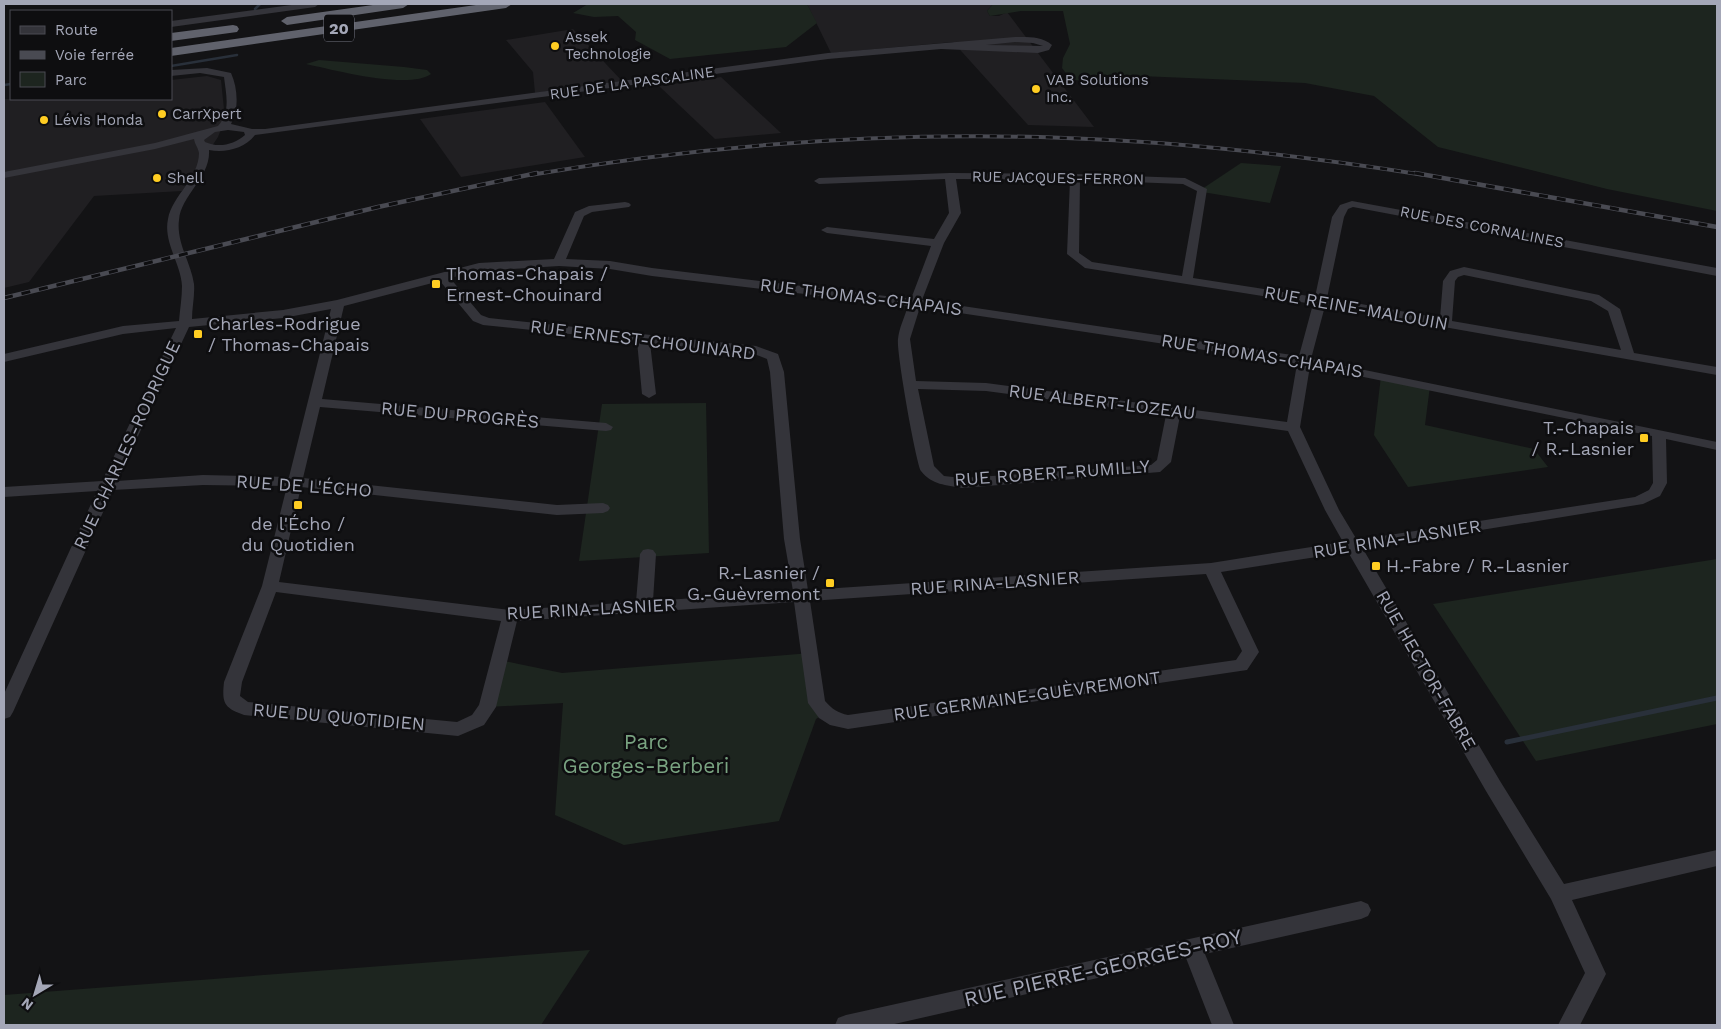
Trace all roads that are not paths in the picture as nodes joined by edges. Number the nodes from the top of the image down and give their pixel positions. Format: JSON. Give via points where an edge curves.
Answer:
{"nodes":[{"id":1,"x":315,"y":4,"type":"edge"},
{"id":2,"x":404,"y":4,"type":"edge"},
{"id":3,"x":506,"y":4,"type":"edge"},
{"id":4,"x":278,"y":22,"type":"dead end"},
{"id":5,"x":172,"y":24,"type":"edge"},
{"id":6,"x":249,"y":26,"type":"dead end"},
{"id":7,"x":172,"y":37,"type":"edge"},
{"id":8,"x":938,"y":46,"type":"junction"},
{"id":9,"x":172,"y":52,"type":"edge"},
{"id":10,"x":172,"y":73,"type":"edge"},
{"id":11,"x":233,"y":111,"type":"junction"},
{"id":12,"x":222,"y":127,"type":"junction"},
{"id":13,"x":246,"y":133,"type":"junction"},
{"id":14,"x":202,"y":141,"type":"junction"},
{"id":15,"x":230,"y":146,"type":"junction"},
{"id":16,"x":198,"y":173,"type":"junction"},
{"id":17,"x":4,"y":174,"type":"edge"},
{"id":18,"x":950,"y":176,"type":"junction"},
{"id":19,"x":1075,"y":177,"type":"junction"},
{"id":20,"x":819,"y":181,"type":"dead end"},
{"id":21,"x":625,"y":205,"type":"dead end"},
{"id":22,"x":827,"y":230,"type":"dead end"},
{"id":23,"x":938,"y":243,"type":"junction"},
{"id":24,"x":559,"y":262,"type":"junction"},
{"id":25,"x":1717,"y":275,"type":"edge"},
{"id":26,"x":442,"y":276,"type":"junction"},
{"id":27,"x":1187,"y":280,"type":"junction"},
{"id":28,"x":1320,"y":301,"type":"junction"},
{"id":29,"x":915,"y":303,"type":"junction"},
{"id":30,"x":338,"y":304,"type":"junction"},
{"id":31,"x":185,"y":323,"type":"junction"},
{"id":32,"x":1446,"y":324,"type":"junction"},
{"id":33,"x":643,"y":338,"type":"junction"},
{"id":34,"x":1629,"y":356,"type":"junction"},
{"id":35,"x":4,"y":358,"type":"edge"},
{"id":36,"x":1304,"y":360,"type":"junction"},
{"id":37,"x":1717,"y":371,"type":"edge"},
{"id":38,"x":910,"y":385,"type":"junction"},
{"id":39,"x":649,"y":394,"type":"dead end"},
{"id":40,"x":315,"y":403,"type":"junction"},
{"id":41,"x":1174,"y":411,"type":"junction"},
{"id":42,"x":606,"y":427,"type":"dead end"},
{"id":43,"x":1293,"y":427,"type":"junction"},
{"id":44,"x":1659,"y":433,"type":"junction"},
{"id":45,"x":1717,"y":446,"type":"edge"},
{"id":46,"x":296,"y":482,"type":"junction"},
{"id":47,"x":108,"y":484,"type":"junction"},
{"id":48,"x":4,"y":492,"type":"edge"},
{"id":49,"x":603,"y":508,"type":"dead end"},
{"id":50,"x":1353,"y":546,"type":"junction"},
{"id":51,"x":648,"y":554,"type":"dead end"},
{"id":52,"x":1211,"y":568,"type":"junction"},
{"id":53,"x":270,"y":586,"type":"junction"},
{"id":54,"x":802,"y":596,"type":"junction"},
{"id":55,"x":644,"y":607,"type":"junction"},
{"id":56,"x":510,"y":616,"type":"junction"},
{"id":57,"x":4,"y":712,"type":"edge"},
{"id":58,"x":1717,"y":858,"type":"edge"},
{"id":59,"x":1559,"y":894,"type":"junction"},
{"id":60,"x":1361,"y":910,"type":"dead end"},
{"id":61,"x":1192,"y":948,"type":"junction"},
{"id":62,"x":846,"y":1025,"type":"edge"},
{"id":63,"x":1223,"y":1025,"type":"edge"},
{"id":64,"x":1569,"y":1025,"type":"edge"}],
"edges":[{"from":1,"to":5,"type":"street"},
{"from":2,"to":4,"type":"highway","number":"20"},
{"from":3,"to":9,"type":"highway","number":"20"},
{"from":6,"to":7,"type":"highway"},
{"from":8,"to":8,"type":"street","name":"RUE DE LA PASCALINE","via":[[1038,50],[1048,45],[1027,40]]},
{"from":8,"to":13,"type":"street","name":"RUE DE LA PASCALINE","via":[[828,56]]},
{"from":10,"to":11,"type":"street","via":[[197,70],[228,75]]},
{"from":11,"to":12,"type":"street"},
{"from":11,"to":13,"type":"street"},
{"from":12,"to":13,"type":"street"},
{"from":12,"to":14,"type":"street"},
{"from":13,"to":15,"type":"street"},
{"from":14,"to":15,"type":"street","via":[[215,148]]},
{"from":14,"to":16,"type":"street","name":"RUE CHARLES-RODRIGUE","via":[[204,156]]},
{"from":14,"to":17,"type":"street","via":[[155,146]]},
{"from":15,"to":16,"type":"street","name":"RUE CHARLES-RODRIGUE","via":[[218,152]]},
{"from":16,"to":31,"type":"street","name":"RUE CHARLES-RODRIGUE","via":[[176,209],[173,220],[173,232],[188,285]]},
{"from":18,"to":19,"type":"street","name":"RUE JACQUES-FERRON"},
{"from":18,"to":20,"type":"street","name":"RUE JACQUES-FERRON"},
{"from":18,"to":23,"type":"street","name":"RUE ROBERT-RUMILLY","via":[[954,213]]},
{"from":19,"to":27,"type":"street","name":"RUE REINE-MALOUIN","via":[[1072,254],[1089,264]]},
{"from":19,"to":27,"type":"street","name":"RUE JACQUES-FERRON","via":[[1185,181],[1202,189]]},
{"from":21,"to":24,"type":"street","via":[[589,209],[579,214]]},
{"from":22,"to":23,"type":"street"},
{"from":23,"to":29,"type":"street","name":"RUE ROBERT-RUMILLY"},
{"from":24,"to":26,"type":"street","name":"RUE THOMAS-CHAPAIS","via":[[478,267]]},
{"from":24,"to":29,"type":"street","name":"RUE THOMAS-CHAPAIS","via":[[610,265]]},
{"from":25,"to":28,"type":"street","name":"RUE DES CORNALINES","via":[[1352,204],[1344,207],[1338,217]]},
{"from":26,"to":30,"type":"street","name":"RUE THOMAS-CHAPAIS"},
{"from":26,"to":33,"type":"street","name":"RUE ERNEST-CHOUINARD","via":[[477,318],[487,322]]},
{"from":27,"to":28,"type":"street","name":"RUE REINE-MALOUIN"},
{"from":28,"to":32,"type":"street","name":"RUE REINE-MALOUIN"},
{"from":28,"to":36,"type":"street"},
{"from":29,"to":36,"type":"street","name":"RUE THOMAS-CHAPAIS"},
{"from":29,"to":38,"type":"street","name":"RUE ROBERT-RUMILLY","via":[[904,339]]},
{"from":30,"to":31,"type":"street","name":"RUE THOMAS-CHAPAIS","via":[[283,314]]},
{"from":30,"to":40,"type":"street","name":"RUE DU QUOTIDIEN"},
{"from":31,"to":35,"type":"street","name":"RUE THOMAS-CHAPAIS","via":[[124,330]]},
{"from":31,"to":47,"type":"street","name":"RUE CHARLES-RODRIGUE"},
{"from":32,"to":34,"type":"street","name":"RUE REINE-MALOUIN"},
{"from":32,"to":34,"type":"street","via":[[1449,281],[1454,274],[1464,272],[1595,298],[1614,309]]},
{"from":33,"to":39,"type":"street"},
{"from":33,"to":54,"type":"street","name":"RUE ERNEST-CHOUINARD","via":[[756,350],[773,357],[792,539]]},
{"from":34,"to":37,"type":"street","name":"RUE REINE-MALOUIN"},
{"from":36,"to":43,"type":"street"},
{"from":36,"to":44,"type":"street","name":"RUE THOMAS-CHAPAIS"},
{"from":38,"to":41,"type":"street","name":"RUE ALBERT-LOZEAU","via":[[986,387]]},
{"from":38,"to":41,"type":"street","name":"RUE ROBERT-RUMILLY","via":[[927,468],[940,480],[962,483],[1155,469],[1164,462]]},
{"from":40,"to":42,"type":"street","name":"RUE DU PROGRÈS"},
{"from":40,"to":46,"type":"street","name":"RUE DU QUOTIDIEN"},
{"from":41,"to":43,"type":"street","name":"RUE ALBERT-LOZEAU"},
{"from":43,"to":50,"type":"street","name":"RUE HECTOR-FABRE","via":[[1332,510]]},
{"from":44,"to":45,"type":"street","name":"RUE THOMAS-CHAPAIS"},
{"from":44,"to":50,"type":"street","name":"RUE RINA-LASNIER","via":[[1660,483],[1655,492],[1638,501]]},
{"from":46,"to":47,"type":"street","name":"RUE DE L'ÉCHO","via":[[203,480]]},
{"from":46,"to":49,"type":"street","name":"RUE DE L'ÉCHO","via":[[557,510]]},
{"from":46,"to":53,"type":"street","name":"RUE DU QUOTIDIEN"},
{"from":47,"to":48,"type":"street","name":"RUE DE L'ÉCHO"},
{"from":47,"to":57,"type":"street","name":"RUE CHARLES-RODRIGUE"},
{"from":50,"to":52,"type":"street","name":"RUE RINA-LASNIER"},
{"from":50,"to":59,"type":"street","name":"RUE HECTOR-FABRE"},
{"from":51,"to":55,"type":"street"},
{"from":52,"to":54,"type":"street","name":"RUE RINA-LASNIER"},
{"from":52,"to":54,"type":"street","name":"RUE GERMAINE-GUÈVREMONT","via":[[1251,652],[1241,666],[848,722],[836,720],[817,703]]},
{"from":53,"to":56,"type":"street","name":"RUE RINA-LASNIER"},
{"from":53,"to":56,"type":"street","name":"RUE DU QUOTIDIEN","via":[[233,682],[231,699],[244,708],[458,729],[478,720],[487,708]]},
{"from":54,"to":55,"type":"street","name":"RUE RINA-LASNIER"},
{"from":55,"to":56,"type":"street","name":"RUE RINA-LASNIER"},
{"from":58,"to":59,"type":"street"},
{"from":59,"to":64,"type":"street","name":"RUE HECTOR-FABRE","via":[[1596,974]]},
{"from":60,"to":61,"type":"street","name":"RUE PIERRE-GEORGES-ROY"},
{"from":61,"to":62,"type":"street","name":"RUE PIERRE-GEORGES-ROY"},
{"from":61,"to":63,"type":"street"}]}
